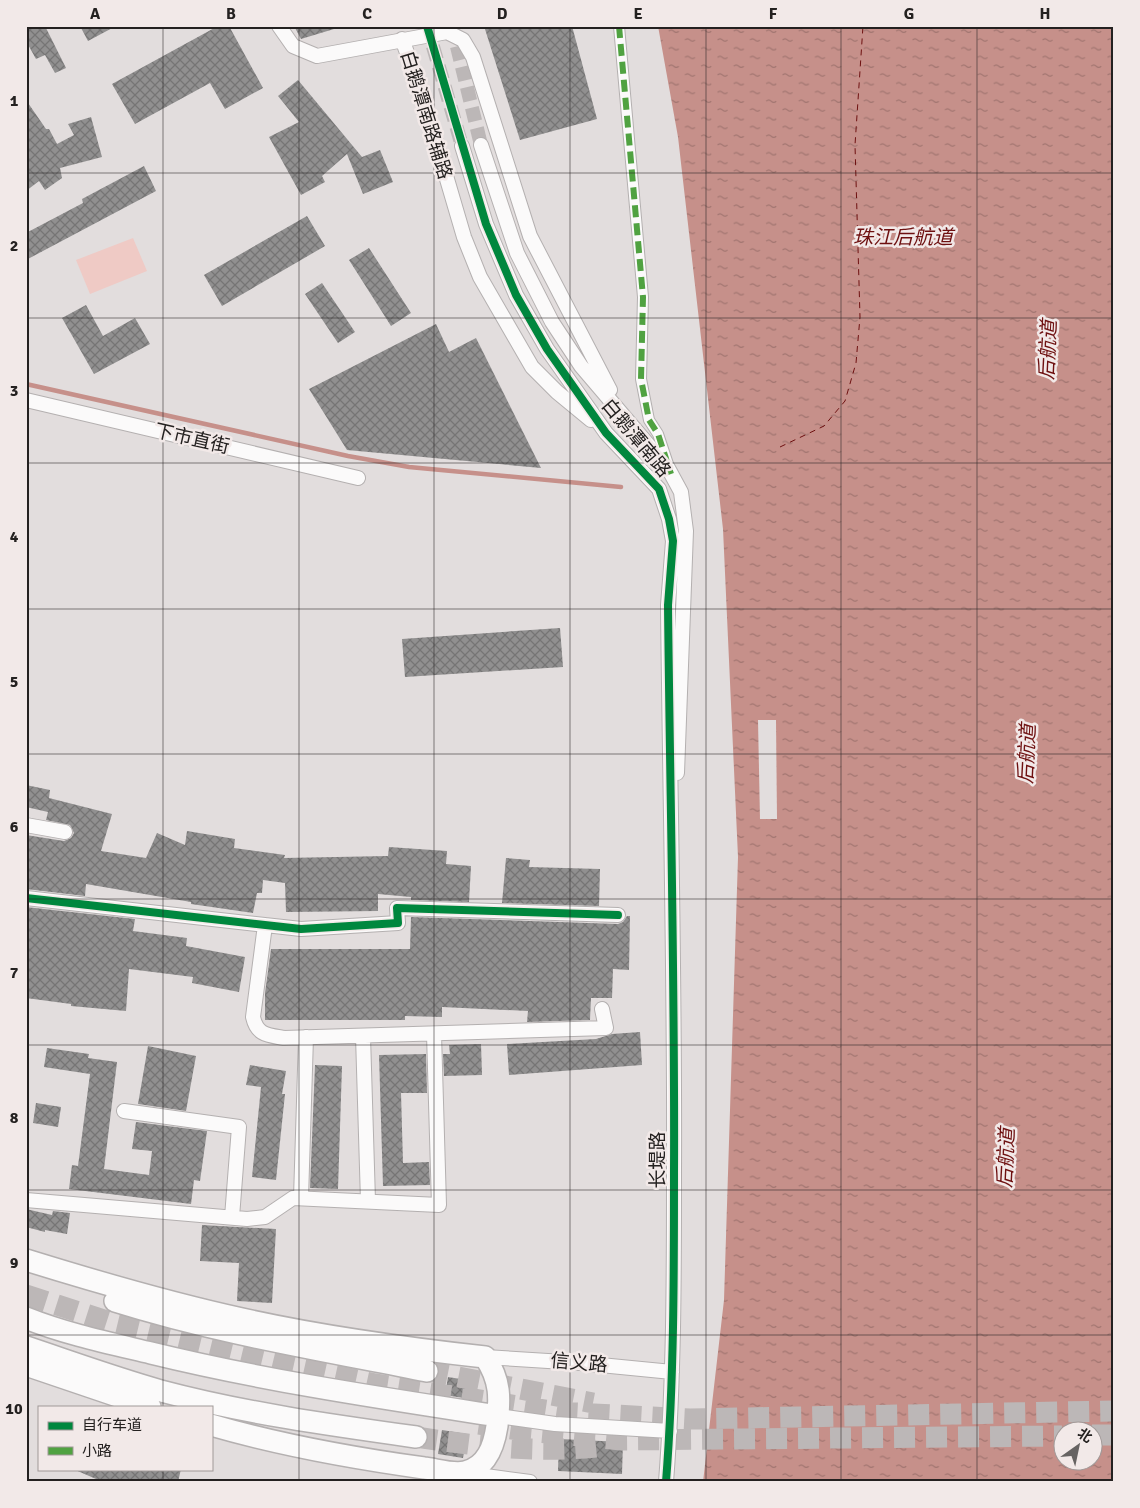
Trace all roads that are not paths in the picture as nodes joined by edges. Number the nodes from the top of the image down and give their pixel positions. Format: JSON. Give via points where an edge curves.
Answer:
{"nodes":[{"id":1,"x":279,"y":26,"type":"edge"},
{"id":2,"x":619,"y":26,"type":"edge"},
{"id":3,"x":402,"y":39,"type":"junction"},
{"id":4,"x":481,"y":145,"type":"tunnel mouth"},
{"id":5,"x":462,"y":146,"type":"tunnel mouth"},
{"id":6,"x":26,"y":400,"type":"edge"},
{"id":7,"x":624,"y":417,"type":"junction"},
{"id":8,"x":606,"y":433,"type":"junction"},
{"id":9,"x":671,"y":474,"type":"junction"},
{"id":10,"x":358,"y":478,"type":"dead end"},
{"id":11,"x":26,"y":825,"type":"edge"},
{"id":12,"x":65,"y":832,"type":"dead end"},
{"id":13,"x":670,"y":839,"type":"junction"},
{"id":14,"x":26,"y":898,"type":"edge"},
{"id":15,"x":618,"y":915,"type":"dead end"},
{"id":16,"x":265,"y":925,"type":"junction"},
{"id":17,"x":602,"y":1009,"type":"dead end"},
{"id":18,"x":434,"y":1034,"type":"junction"},
{"id":19,"x":363,"y":1036,"type":"junction"},
{"id":20,"x":306,"y":1037,"type":"junction"},
{"id":21,"x":124,"y":1112,"type":"dead end"},
{"id":22,"x":301,"y":1198,"type":"junction"},
{"id":23,"x":26,"y":1200,"type":"edge"},
{"id":24,"x":368,"y":1201,"type":"junction"},
{"id":25,"x":232,"y":1217,"type":"junction"},
{"id":26,"x":26,"y":1260,"type":"edge"},
{"id":27,"x":26,"y":1272,"type":"edge"},
{"id":28,"x":26,"y":1318,"type":"edge"},
{"id":29,"x":26,"y":1346,"type":"edge"},
{"id":30,"x":485,"y":1357,"type":"junction"},
{"id":31,"x":26,"y":1365,"type":"edge"},
{"id":32,"x":427,"y":1371,"type":"tunnel mouth"},
{"id":33,"x":672,"y":1372,"type":"junction"},
{"id":34,"x":147,"y":1406,"type":"edge"},
{"id":35,"x":498,"y":1416,"type":"junction"},
{"id":36,"x":212,"y":1425,"type":"edge"},
{"id":37,"x":670,"y":1431,"type":"junction"},
{"id":38,"x":416,"y":1437,"type":"tunnel mouth"},
{"id":39,"x":464,"y":1473,"type":"junction"},
{"id":40,"x":530,"y":1482,"type":"edge"},
{"id":41,"x":666,"y":1482,"type":"edge"}],
"edges":[{"from":1,"to":3,"type":"street","via":[[293,46],[317,56]]},
{"from":2,"to":9,"type":"street","via":[[643,297],[641,379],[650,420]]},
{"from":3,"to":7,"type":"street","name":"白鹅潭南路辅路","via":[[447,32],[463,40],[473,57],[530,236]]},
{"from":3,"to":8,"type":"street","name":"白鹅潭南路辅路","via":[[422,94],[464,237],[480,277],[532,367]]},
{"from":4,"to":7,"type":"street","name":"白鹅潭南路","via":[[517,253],[548,313],[582,366]]},
{"from":5,"to":8,"type":"street","name":"白鹅潭南路","via":[[486,224],[516,295],[547,349]]},
{"from":6,"to":10,"type":"street","name":"下市直街"},
{"from":7,"to":9,"type":"street","name":"白鹅潭南路"},
{"from":8,"to":13,"type":"street","name":"白鹅潭南路","via":[[659,489],[673,541],[668,605]]},
{"from":9,"to":13,"type":"street","name":"白鹅潭南路","via":[[681,492],[686,531],[680,754]]},
{"from":11,"to":12,"type":"street"},
{"from":13,"to":33,"type":"street","name":"长堤路","via":[[675,1054]]},
{"from":14,"to":16,"type":"street"},
{"from":15,"to":16,"type":"street","via":[[397,908],[398,923],[301,929]]},
{"from":16,"to":20,"type":"street","via":[[253,1017],[255,1027],[263,1034],[284,1038]]},
{"from":17,"to":18,"type":"street","via":[[606,1028]]},
{"from":18,"to":19,"type":"street"},
{"from":18,"to":24,"type":"street","via":[[439,1206]]},
{"from":19,"to":20,"type":"street"},
{"from":19,"to":24,"type":"street"},
{"from":20,"to":22,"type":"street"},
{"from":21,"to":25,"type":"street","via":[[239,1127]]},
{"from":22,"to":24,"type":"street"},
{"from":22,"to":25,"type":"street","via":[[293,1198],[265,1218]]},
{"from":23,"to":25,"type":"street"},
{"from":26,"to":30,"type":"main road","via":[[243,1320]]},
{"from":27,"to":32,"type":"main road","via":[[164,1317]]},
{"from":28,"to":35,"type":"main road","via":[[95,1340],[272,1381]]},
{"from":29,"to":38,"type":"main road","via":[[160,1390],[220,1405]]},
{"from":30,"to":33,"type":"street","name":"信义路"},
{"from":30,"to":35,"type":"main road","via":[[498,1379]]},
{"from":31,"to":34,"type":"main road"},
{"from":33,"to":37,"type":"street","name":"长堤路"},
{"from":35,"to":37,"type":"street","via":[[555,1424]]},
{"from":35,"to":39,"type":"main road","via":[[495,1439],[488,1456],[480,1466]]},
{"from":36,"to":39,"type":"main road","via":[[275,1442]]},
{"from":37,"to":41,"type":"street","name":"长堤路"},
{"from":39,"to":40,"type":"street"}]}
